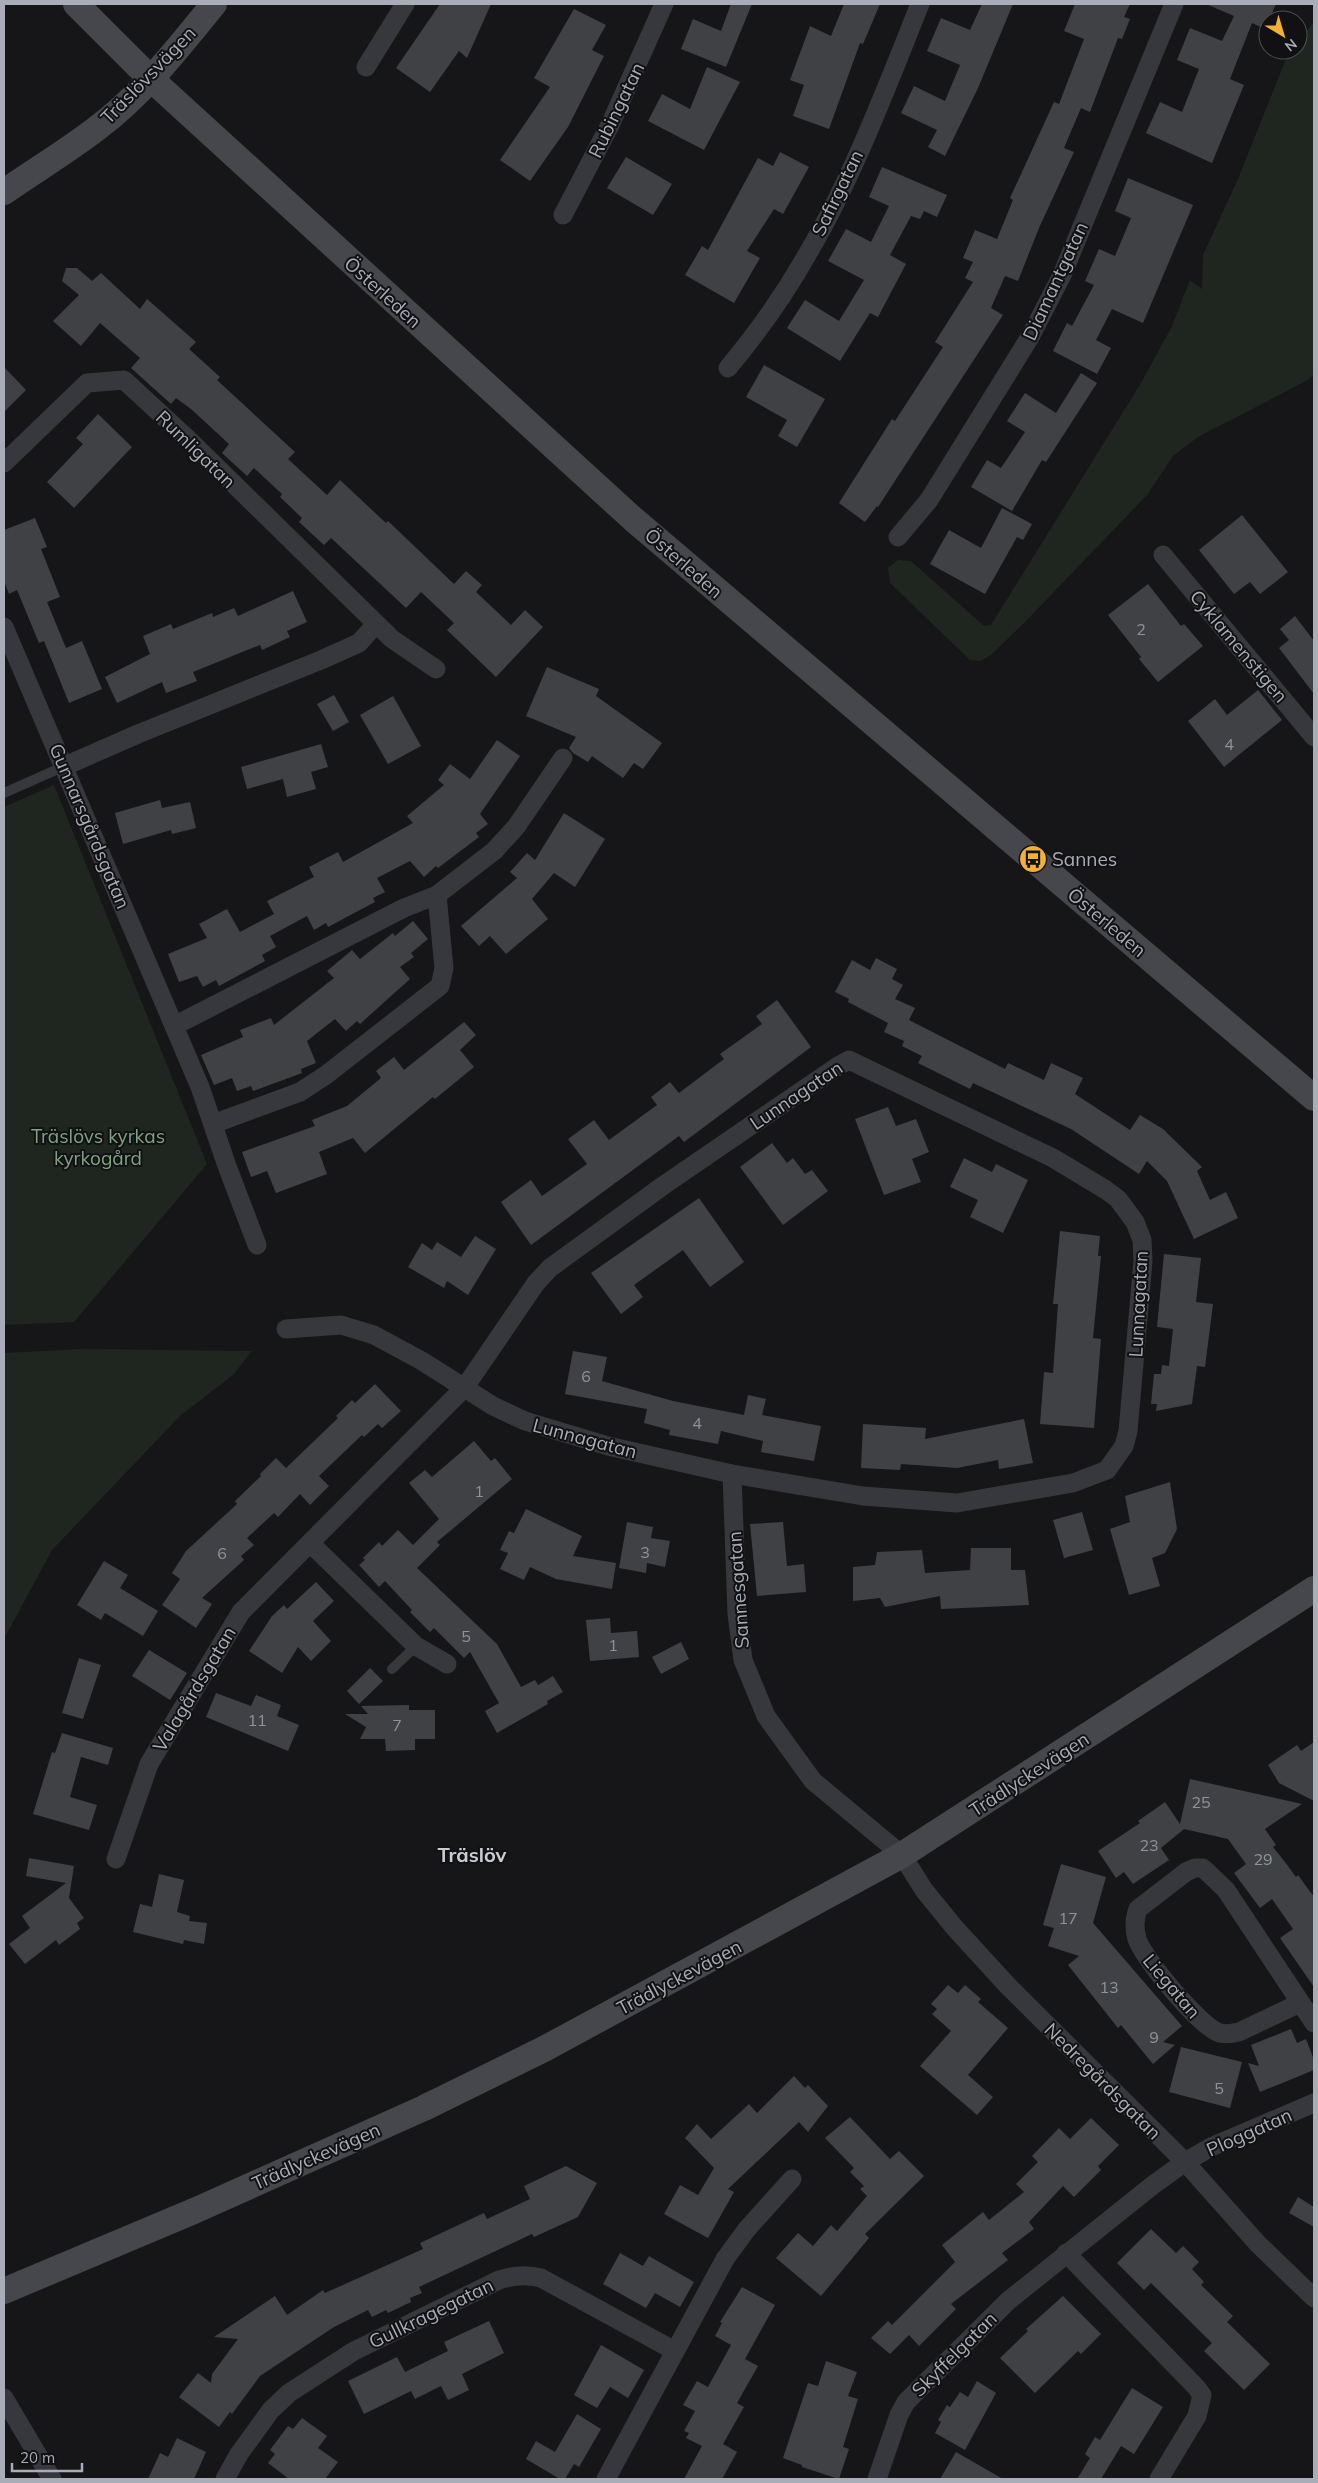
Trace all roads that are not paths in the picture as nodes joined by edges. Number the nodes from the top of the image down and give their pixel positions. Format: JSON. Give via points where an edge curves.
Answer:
{"nodes":[{"id":1,"x":76,"y":4,"type":"edge"},
{"id":2,"x":214,"y":4,"type":"edge"},
{"id":3,"x":404,"y":4,"type":"edge"},
{"id":4,"x":664,"y":4,"type":"edge"},
{"id":5,"x":920,"y":4,"type":"edge"},
{"id":6,"x":1174,"y":4,"type":"edge"},
{"id":7,"x":366,"y":67,"type":"dead end"},
{"id":8,"x":150,"y":78,"type":"junction"},
{"id":9,"x":4,"y":192,"type":"edge"},
{"id":10,"x":563,"y":215,"type":"dead end"},
{"id":11,"x":728,"y":368,"type":"dead end"},
{"id":12,"x":4,"y":463,"type":"edge"},
{"id":13,"x":898,"y":537,"type":"dead end"},
{"id":14,"x":1163,"y":555,"type":"dead end"},
{"id":15,"x":376,"y":624,"type":"junction"},
{"id":16,"x":4,"y":627,"type":"edge"},
{"id":17,"x":436,"y":669,"type":"dead end"},
{"id":18,"x":1314,"y":737,"type":"edge"},
{"id":19,"x":563,"y":758,"type":"dead end"},
{"id":20,"x":65,"y":766,"type":"junction"},
{"id":21,"x":4,"y":793,"type":"edge"},
{"id":22,"x":437,"y":895,"type":"junction"},
{"id":23,"x":174,"y":1026,"type":"junction"},
{"id":24,"x":1314,"y":1098,"type":"edge"},
{"id":25,"x":213,"y":1124,"type":"junction"},
{"id":26,"x":257,"y":1244,"type":"dead end"},
{"id":27,"x":286,"y":1329,"type":"dead end"},
{"id":28,"x":465,"y":1387,"type":"junction"},
{"id":29,"x":732,"y":1474,"type":"junction"},
{"id":30,"x":310,"y":1543,"type":"junction"},
{"id":31,"x":1314,"y":1589,"type":"edge"},
{"id":32,"x":416,"y":1646,"type":"junction"},
{"id":33,"x":447,"y":1664,"type":"dead end"},
{"id":34,"x":392,"y":1669,"type":"dead end"},
{"id":35,"x":902,"y":1855,"type":"junction"},
{"id":36,"x":116,"y":1859,"type":"dead end"},
{"id":37,"x":1300,"y":2003,"type":"junction"},
{"id":38,"x":1314,"y":2023,"type":"edge"},
{"id":39,"x":1314,"y":2103,"type":"edge"},
{"id":40,"x":1185,"y":2162,"type":"junction"},
{"id":41,"x":792,"y":2179,"type":"dead end"},
{"id":42,"x":1066,"y":2254,"type":"junction"},
{"id":43,"x":4,"y":2292,"type":"edge"},
{"id":44,"x":1314,"y":2298,"type":"edge"},
{"id":45,"x":675,"y":2351,"type":"junction"},
{"id":46,"x":4,"y":2398,"type":"edge"},
{"id":47,"x":52,"y":2479,"type":"edge"},
{"id":48,"x":226,"y":2479,"type":"edge"},
{"id":49,"x":606,"y":2479,"type":"edge"},
{"id":50,"x":876,"y":2479,"type":"edge"},
{"id":51,"x":1159,"y":2479,"type":"edge"}],
"edges":[{"from":1,"to":8,"type":"street","name":"Österleden"},
{"from":2,"to":8,"type":"street","name":"Träslövsvägen"},
{"from":3,"to":7,"type":"street"},
{"from":4,"to":10,"type":"street","name":"Rubingatan","via":[[610,125]]},
{"from":5,"to":11,"type":"street","name":"Safirgatan","via":[[875,115],[809,252],[762,326]]},
{"from":6,"to":13,"type":"street","name":"Diamantgatan","via":[[1062,275],[1035,328],[929,500]]},
{"from":8,"to":9,"type":"street","name":"Träslövsvägen","via":[[97,129]]},
{"from":8,"to":24,"type":"street","name":"Österleden","via":[[633,519]]},
{"from":12,"to":15,"type":"street","name":"Rumligatan","via":[[87,383],[124,380]]},
{"from":14,"to":18,"type":"street","name":"Cyklamenstigen"},
{"from":15,"to":17,"type":"street","name":"Rumligatan"},
{"from":15,"to":20,"type":"street","via":[[359,642],[328,657]]},
{"from":16,"to":20,"type":"street","name":"Gunnarsgårdsgatan"},
{"from":19,"to":22,"type":"street","via":[[516,827],[494,851]]},
{"from":20,"to":21,"type":"lane"},
{"from":20,"to":23,"type":"street","name":"Gunnarsgårdsgatan"},
{"from":22,"to":23,"type":"street","via":[[404,908]]},
{"from":22,"to":25,"type":"street","via":[[444,968],[440,986],[326,1076],[300,1092]]},
{"from":23,"to":25,"type":"street","name":"Gunnarsgårdsgatan"},
{"from":25,"to":26,"type":"street","name":"Gunnarsgårdsgatan"},
{"from":27,"to":28,"type":"street","name":"Lunnagatan","via":[[341,1325],[374,1335]]},
{"from":28,"to":29,"type":"street","name":"Lunnagatan","via":[[493,1406],[525,1421],[608,1446]]},
{"from":28,"to":29,"type":"street","name":"Lunnagatan","via":[[536,1283],[550,1268],[664,1185],[849,1060],[1053,1158],[1118,1199],[1135,1222],[1142,1240],[1143,1260],[1128,1431],[1124,1446],[1107,1470],[1073,1483],[957,1503],[862,1496]]},
{"from":28,"to":30,"type":"street","name":"Valagårdsgatan"},
{"from":29,"to":35,"type":"street","name":"Sannesgatan","via":[[737,1614],[743,1660],[766,1716],[813,1781]]},
{"from":30,"to":32,"type":"street"},
{"from":30,"to":36,"type":"street","name":"Valagårdsgatan","via":[[241,1612],[203,1672],[149,1764]]},
{"from":31,"to":35,"type":"street","name":"Trädlyckevägen"},
{"from":32,"to":33,"type":"street"},
{"from":32,"to":34,"type":"lane"},
{"from":35,"to":40,"type":"street","name":"Nedregårdsgatan","via":[[924,1890],[996,1973]]},
{"from":35,"to":43,"type":"street","name":"Trädlyckevägen","via":[[544,2049],[424,2108]]},
{"from":37,"to":37,"type":"street","name":"Liegatan","via":[[1226,1890],[1204,1868],[1186,1872],[1138,1909],[1134,1918],[1137,1941],[1200,2020],[1211,2029],[1220,2034],[1239,2032]]},
{"from":37,"to":38,"type":"street","name":"Liegatan"},
{"from":39,"to":40,"type":"street","name":"Ploggatan"},
{"from":40,"to":42,"type":"street","name":"Skyffelgatan"},
{"from":40,"to":44,"type":"street","name":"Nedregårdsgatan","via":[[1246,2232]]},
{"from":41,"to":45,"type":"street","via":[[725,2259]]},
{"from":42,"to":50,"type":"street","name":"Skyffelgatan","via":[[979,2328],[906,2402]]},
{"from":42,"to":51,"type":"street","via":[[1202,2395],[1197,2416]]},
{"from":45,"to":48,"type":"street","name":"Gullkragegatan","via":[[542,2278],[529,2275],[499,2280],[354,2351],[289,2392],[255,2432]]},
{"from":45,"to":49,"type":"street"},
{"from":46,"to":47,"type":"street"}]}
